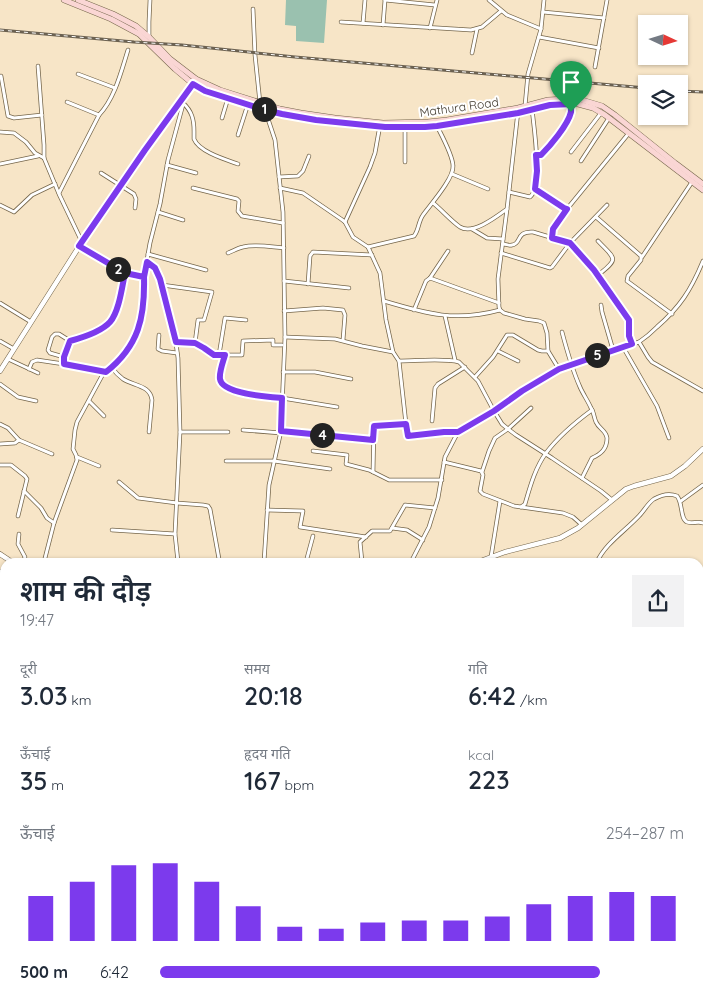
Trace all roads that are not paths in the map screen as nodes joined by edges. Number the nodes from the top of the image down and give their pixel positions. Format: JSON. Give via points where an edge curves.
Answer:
{"nodes":[{"id":1,"x":64,"y":0,"type":"edge"},
{"id":2,"x":78,"y":0,"type":"edge"},
{"id":3,"x":150,"y":0,"type":"edge"},
{"id":4,"x":365,"y":0,"type":"edge"},
{"id":5,"x":385,"y":0,"type":"edge"},
{"id":6,"x":437,"y":0,"type":"edge"},
{"id":7,"x":489,"y":0,"type":"edge"},
{"id":8,"x":542,"y":0,"type":"edge"},
{"id":9,"x":607,"y":0,"type":"edge"},
{"id":10,"x":435,"y":6,"type":"junction"},
{"id":11,"x":254,"y":9,"type":"dead end"},
{"id":12,"x":501,"y":11,"type":"junction"},
{"id":13,"x":543,"y":12,"type":"junction"},
{"id":14,"x":604,"y":18,"type":"junction"},
{"id":15,"x":341,"y":22,"type":"dead end"},
{"id":16,"x":363,"y":23,"type":"junction"},
{"id":17,"x":383,"y":24,"type":"junction"},
{"id":18,"x":430,"y":28,"type":"junction"},
{"id":19,"x":477,"y":29,"type":"junction"},
{"id":20,"x":541,"y":29,"type":"junction"},
{"id":21,"x":149,"y":37,"type":"junction"},
{"id":22,"x":539,"y":38,"type":"junction"},
{"id":23,"x":599,"y":48,"type":"junction"},
{"id":24,"x":128,"y":50,"type":"dead end"},
{"id":25,"x":472,"y":53,"type":"dead end"},
{"id":26,"x":38,"y":66,"type":"dead end"},
{"id":27,"x":595,"y":67,"type":"dead end"},
{"id":28,"x":78,"y":74,"type":"dead end"},
{"id":29,"x":2,"y":76,"type":"dead end"},
{"id":30,"x":194,"y":82,"type":"junction"},
{"id":31,"x":115,"y":88,"type":"junction"},
{"id":32,"x":187,"y":91,"type":"junction"},
{"id":33,"x":228,"y":98,"type":"junction"},
{"id":34,"x":67,"y":102,"type":"dead end"},
{"id":35,"x":183,"y":103,"type":"junction"},
{"id":36,"x":248,"y":104,"type":"junction"},
{"id":37,"x":571,"y":104,"type":"junction"},
{"id":38,"x":262,"y":107,"type":"junction"},
{"id":39,"x":525,"y":109,"type":"junction"},
{"id":40,"x":532,"y":109,"type":"junction"},
{"id":41,"x":518,"y":110,"type":"junction"},
{"id":42,"x":601,"y":112,"type":"junction"},
{"id":43,"x":42,"y":115,"type":"junction"},
{"id":44,"x":99,"y":115,"type":"junction"},
{"id":45,"x":222,"y":118,"type":"dead end"},
{"id":46,"x":609,"y":118,"type":"junction"},
{"id":47,"x":380,"y":124,"type":"junction"},
{"id":48,"x":437,"y":126,"type":"junction"},
{"id":49,"x":405,"y":128,"type":"junction"},
{"id":50,"x":0,"y":132,"type":"edge"},
{"id":51,"x":629,"y":133,"type":"junction"},
{"id":52,"x":238,"y":135,"type":"dead end"},
{"id":53,"x":571,"y":152,"type":"dead end"},
{"id":54,"x":536,"y":155,"type":"junction"},
{"id":55,"x":39,"y":156,"type":"junction"},
{"id":56,"x":309,"y":156,"type":"dead end"},
{"id":57,"x":44,"y":158,"type":"junction"},
{"id":58,"x":581,"y":161,"type":"dead end"},
{"id":59,"x":669,"y":161,"type":"junction"},
{"id":60,"x":405,"y":162,"type":"dead end"},
{"id":61,"x":0,"y":164,"type":"edge"},
{"id":62,"x":238,"y":164,"type":"dead end"},
{"id":63,"x":167,"y":166,"type":"junction"},
{"id":64,"x":101,"y":173,"type":"dead end"},
{"id":65,"x":196,"y":173,"type":"dead end"},
{"id":66,"x":452,"y":174,"type":"junction"},
{"id":67,"x":279,"y":176,"type":"junction"},
{"id":68,"x":692,"y":182,"type":"junction"},
{"id":69,"x":54,"y":184,"type":"junction"},
{"id":70,"x":703,"y":184,"type":"edge"},
{"id":71,"x":121,"y":185,"type":"junction"},
{"id":72,"x":193,"y":188,"type":"dead end"},
{"id":73,"x":280,"y":188,"type":"junction"},
{"id":74,"x":488,"y":189,"type":"dead end"},
{"id":75,"x":535,"y":189,"type":"junction"},
{"id":76,"x":703,"y":190,"type":"edge"},
{"id":77,"x":509,"y":192,"type":"junction"},
{"id":78,"x":59,"y":194,"type":"junction"},
{"id":79,"x":433,"y":203,"type":"junction"},
{"id":80,"x":0,"y":205,"type":"edge"},
{"id":81,"x":606,"y":205,"type":"dead end"},
{"id":82,"x":135,"y":208,"type":"dead end"},
{"id":83,"x":507,"y":209,"type":"junction"},
{"id":84,"x":567,"y":209,"type":"junction"},
{"id":85,"x":158,"y":212,"type":"junction"},
{"id":86,"x":596,"y":217,"type":"junction"},
{"id":87,"x":183,"y":220,"type":"dead end"},
{"id":88,"x":345,"y":222,"type":"junction"},
{"id":89,"x":283,"y":223,"type":"junction"},
{"id":90,"x":472,"y":229,"type":"junction"},
{"id":91,"x":552,"y":238,"type":"junction"},
{"id":92,"x":503,"y":241,"type":"junction"},
{"id":93,"x":598,"y":241,"type":"dead end"},
{"id":94,"x":570,"y":243,"type":"junction"},
{"id":95,"x":80,"y":244,"type":"junction"},
{"id":96,"x":368,"y":247,"type":"junction"},
{"id":97,"x":284,"y":248,"type":"junction"},
{"id":98,"x":448,"y":251,"type":"dead end"},
{"id":99,"x":228,"y":253,"type":"dead end"},
{"id":100,"x":501,"y":253,"type":"junction"},
{"id":101,"x":148,"y":254,"type":"junction"},
{"id":102,"x":372,"y":255,"type":"junction"},
{"id":103,"x":642,"y":258,"type":"junction"},
{"id":104,"x":703,"y":261,"type":"edge"},
{"id":105,"x":147,"y":262,"type":"junction"},
{"id":106,"x":206,"y":270,"type":"dead end"},
{"id":107,"x":125,"y":273,"type":"junction"},
{"id":108,"x":598,"y":275,"type":"junction"},
{"id":109,"x":144,"y":277,"type":"junction"},
{"id":110,"x":430,"y":278,"type":"junction"},
{"id":111,"x":284,"y":282,"type":"junction"},
{"id":112,"x":308,"y":284,"type":"junction"},
{"id":113,"x":162,"y":285,"type":"junction"},
{"id":114,"x":349,"y":288,"type":"dead end"},
{"id":115,"x":384,"y":301,"type":"junction"},
{"id":116,"x":0,"y":303,"type":"edge"},
{"id":117,"x":499,"y":303,"type":"junction"},
{"id":118,"x":601,"y":305,"type":"dead end"},
{"id":119,"x":414,"y":310,"type":"junction"},
{"id":120,"x":500,"y":310,"type":"junction"},
{"id":121,"x":284,"y":311,"type":"junction"},
{"id":122,"x":672,"y":314,"type":"junction"},
{"id":123,"x":446,"y":316,"type":"junction"},
{"id":124,"x":246,"y":320,"type":"dead end"},
{"id":125,"x":32,"y":322,"type":"junction"},
{"id":126,"x":562,"y":332,"type":"dead end"},
{"id":127,"x":159,"y":335,"type":"dead end"},
{"id":128,"x":284,"y":337,"type":"junction"},
{"id":129,"x":343,"y":340,"type":"junction"},
{"id":130,"x":0,"y":341,"type":"edge"},
{"id":131,"x":70,"y":341,"type":"junction"},
{"id":132,"x":176,"y":342,"type":"junction"},
{"id":133,"x":639,"y":342,"type":"junction"},
{"id":134,"x":195,"y":343,"type":"junction"},
{"id":135,"x":632,"y":344,"type":"junction"},
{"id":136,"x":282,"y":345,"type":"dead end"},
{"id":137,"x":623,"y":347,"type":"junction"},
{"id":138,"x":14,"y":349,"type":"junction"},
{"id":139,"x":498,"y":350,"type":"junction"},
{"id":140,"x":614,"y":350,"type":"junction"},
{"id":141,"x":548,"y":351,"type":"junction"},
{"id":142,"x":393,"y":352,"type":"junction"},
{"id":143,"x":177,"y":353,"type":"junction"},
{"id":144,"x":219,"y":355,"type":"junction"},
{"id":145,"x":225,"y":355,"type":"junction"},
{"id":146,"x":64,"y":357,"type":"junction"},
{"id":147,"x":8,"y":359,"type":"junction"},
{"id":148,"x":456,"y":360,"type":"junction"},
{"id":149,"x":399,"y":361,"type":"junction"},
{"id":150,"x":518,"y":361,"type":"dead end"},
{"id":151,"x":64,"y":364,"type":"junction"},
{"id":152,"x":571,"y":364,"type":"junction"},
{"id":153,"x":1,"y":367,"type":"edge"},
{"id":154,"x":465,"y":367,"type":"junction"},
{"id":155,"x":112,"y":368,"type":"junction"},
{"id":156,"x":29,"y":369,"type":"junction"},
{"id":157,"x":559,"y":369,"type":"junction"},
{"id":158,"x":106,"y":372,"type":"junction"},
{"id":159,"x":283,"y":372,"type":"junction"},
{"id":160,"x":38,"y":373,"type":"dead end"},
{"id":161,"x":475,"y":377,"type":"junction"},
{"id":162,"x":351,"y":379,"type":"dead end"},
{"id":163,"x":0,"y":384,"type":"edge"},
{"id":164,"x":703,"y":391,"type":"edge"},
{"id":165,"x":282,"y":398,"type":"junction"},
{"id":166,"x":89,"y":401,"type":"junction"},
{"id":167,"x":36,"y":402,"type":"dead end"},
{"id":168,"x":337,"y":407,"type":"dead end"},
{"id":169,"x":531,"y":408,"type":"dead end"},
{"id":170,"x":592,"y":410,"type":"junction"},
{"id":171,"x":494,"y":411,"type":"junction"},
{"id":172,"x":104,"y":416,"type":"dead end"},
{"id":173,"x":432,"y":421,"type":"dead end"},
{"id":174,"x":0,"y":424,"type":"edge"},
{"id":175,"x":406,"y":424,"type":"junction"},
{"id":176,"x":508,"y":429,"type":"junction"},
{"id":177,"x":243,"y":430,"type":"dead end"},
{"id":178,"x":149,"y":432,"type":"dead end"},
{"id":179,"x":180,"y":432,"type":"junction"},
{"id":180,"x":228,"y":432,"type":"dead end"},
{"id":181,"x":281,"y":432,"type":"junction"},
{"id":182,"x":458,"y":432,"type":"junction"},
{"id":183,"x":669,"y":438,"type":"dead end"},
{"id":184,"x":19,"y":440,"type":"junction"},
{"id":185,"x":373,"y":440,"type":"junction"},
{"id":186,"x":0,"y":444,"type":"edge"},
{"id":187,"x":703,"y":449,"type":"edge"},
{"id":188,"x":313,"y":451,"type":"dead end"},
{"id":189,"x":52,"y":454,"type":"dead end"},
{"id":190,"x":546,"y":454,"type":"junction"},
{"id":191,"x":77,"y":457,"type":"junction"},
{"id":192,"x":226,"y":461,"type":"dead end"},
{"id":193,"x":274,"y":461,"type":"junction"},
{"id":194,"x":444,"y":462,"type":"junction"},
{"id":195,"x":0,"y":464,"type":"edge"},
{"id":196,"x":99,"y":466,"type":"dead end"},
{"id":197,"x":330,"y":469,"type":"dead end"},
{"id":198,"x":373,"y":472,"type":"junction"},
{"id":199,"x":482,"y":472,"type":"junction"},
{"id":200,"x":582,"y":478,"type":"junction"},
{"id":201,"x":442,"y":480,"type":"junction"},
{"id":202,"x":119,"y":482,"type":"dead end"},
{"id":203,"x":703,"y":485,"type":"edge"},
{"id":204,"x":24,"y":492,"type":"junction"},
{"id":205,"x":500,"y":500,"type":"junction"},
{"id":206,"x":612,"y":500,"type":"junction"},
{"id":207,"x":681,"y":501,"type":"junction"},
{"id":208,"x":177,"y":503,"type":"junction"},
{"id":209,"x":520,"y":507,"type":"junction"},
{"id":210,"x":435,"y":508,"type":"junction"},
{"id":211,"x":268,"y":510,"type":"junction"},
{"id":212,"x":18,"y":516,"type":"dead end"},
{"id":213,"x":54,"y":523,"type":"junction"},
{"id":214,"x":703,"y":523,"type":"edge"},
{"id":215,"x":582,"y":525,"type":"junction"},
{"id":216,"x":392,"y":528,"type":"junction"},
{"id":217,"x":112,"y":530,"type":"dead end"},
{"id":218,"x":19,"y":534,"type":"dead end"},
{"id":219,"x":175,"y":534,"type":"junction"},
{"id":220,"x":312,"y":536,"type":"dead end"},
{"id":221,"x":366,"y":536,"type":"junction"},
{"id":222,"x":423,"y":540,"type":"junction"},
{"id":223,"x":25,"y":558,"type":"edge"},
{"id":224,"x":45,"y":558,"type":"edge"},
{"id":225,"x":178,"y":558,"type":"edge"},
{"id":226,"x":219,"y":558,"type":"edge"},
{"id":227,"x":264,"y":558,"type":"edge"},
{"id":228,"x":307,"y":558,"type":"edge"},
{"id":229,"x":362,"y":558,"type":"edge"},
{"id":230,"x":413,"y":558,"type":"edge"},
{"id":231,"x":490,"y":558,"type":"edge"},
{"id":232,"x":492,"y":558,"type":"edge"},
{"id":233,"x":599,"y":558,"type":"edge"}],
"edges":[{"from":1,"to":30,"type":"main road","via":[[140,34],[175,69]]},
{"from":2,"to":21,"type":"main road","via":[[136,26]]},
{"from":3,"to":21,"type":"street"},
{"from":4,"to":16,"type":"street"},
{"from":5,"to":10,"type":"street"},
{"from":5,"to":17,"type":"street"},
{"from":6,"to":10,"type":"street"},
{"from":7,"to":12,"type":"street"},
{"from":8,"to":13,"type":"street"},
{"from":9,"to":14,"type":"street"},
{"from":10,"to":18,"type":"street"},
{"from":11,"to":38,"type":"street","via":[[255,56]]},
{"from":12,"to":19,"type":"street"},
{"from":12,"to":20,"type":"street"},
{"from":13,"to":14,"type":"street"},
{"from":13,"to":20,"type":"street"},
{"from":14,"to":23,"type":"street"},
{"from":15,"to":16,"type":"street"},
{"from":16,"to":17,"type":"street"},
{"from":17,"to":18,"type":"street"},
{"from":18,"to":19,"type":"street"},
{"from":19,"to":25,"type":"street"},
{"from":20,"to":22,"type":"street"},
{"from":21,"to":30,"type":"main road"},
{"from":22,"to":23,"type":"street"},
{"from":22,"to":39,"type":"street","via":[[528,74]]},
{"from":23,"to":27,"type":"street"},
{"from":24,"to":31,"type":"street"},
{"from":26,"to":43,"type":"street"},
{"from":28,"to":31,"type":"street"},
{"from":29,"to":43,"type":"street","via":[[8,116]]},
{"from":30,"to":32,"type":"street"},
{"from":30,"to":33,"type":"main road","via":[[205,91]]},
{"from":30,"to":38,"type":"main road","name":"Mathura Road"},
{"from":31,"to":44,"type":"street"},
{"from":32,"to":35,"type":"street"},
{"from":32,"to":71,"type":"street"},
{"from":33,"to":36,"type":"main road"},
{"from":33,"to":45,"type":"street"},
{"from":34,"to":44,"type":"street"},
{"from":35,"to":62,"type":"street","via":[[191,112],[197,143],[206,151]]},
{"from":35,"to":63,"type":"street"},
{"from":36,"to":38,"type":"main road"},
{"from":36,"to":52,"type":"street"},
{"from":37,"to":40,"type":"main road"},
{"from":37,"to":42,"type":"main road"},
{"from":37,"to":54,"type":"street","via":[[568,120],[547,150]]},
{"from":38,"to":47,"type":"main road","name":"Mathura Road"},
{"from":38,"to":47,"type":"main road","via":[[316,120]]},
{"from":38,"to":67,"type":"street","via":[[275,140]]},
{"from":39,"to":40,"type":"main road"},
{"from":39,"to":41,"type":"main road"},
{"from":39,"to":59,"type":"main road","via":[[548,100],[594,103],[615,115]]},
{"from":40,"to":54,"type":"street"},
{"from":41,"to":47,"type":"main road","name":"Mathura Road","via":[[422,123]]},
{"from":41,"to":48,"type":"main road"},
{"from":41,"to":77,"type":"street"},
{"from":42,"to":46,"type":"main road"},
{"from":42,"to":53,"type":"street"},
{"from":43,"to":57,"type":"street"},
{"from":44,"to":78,"type":"street"},
{"from":46,"to":51,"type":"main road"},
{"from":46,"to":58,"type":"street"},
{"from":47,"to":49,"type":"main road"},
{"from":47,"to":88,"type":"street","via":[[370,167]]},
{"from":48,"to":49,"type":"main road"},
{"from":48,"to":66,"type":"street","via":[[452,160]]},
{"from":49,"to":60,"type":"street"},
{"from":50,"to":55,"type":"street","via":[[14,133]]},
{"from":51,"to":59,"type":"main road"},
{"from":51,"to":84,"type":"street"},
{"from":54,"to":75,"type":"street"},
{"from":55,"to":57,"type":"street"},
{"from":55,"to":61,"type":"street"},
{"from":56,"to":67,"type":"street","via":[[298,176]]},
{"from":57,"to":69,"type":"street"},
{"from":59,"to":68,"type":"main road"},
{"from":59,"to":70,"type":"main road"},
{"from":63,"to":65,"type":"street"},
{"from":63,"to":85,"type":"street"},
{"from":64,"to":71,"type":"street"},
{"from":66,"to":74,"type":"street"},
{"from":66,"to":79,"type":"street"},
{"from":67,"to":73,"type":"street"},
{"from":68,"to":76,"type":"main road"},
{"from":68,"to":103,"type":"street"},
{"from":69,"to":78,"type":"street"},
{"from":69,"to":80,"type":"street","via":[[32,195],[14,212]]},
{"from":71,"to":82,"type":"street","via":[[136,196]]},
{"from":71,"to":95,"type":"street"},
{"from":72,"to":89,"type":"street","via":[[238,199],[238,211],[242,216]]},
{"from":73,"to":88,"type":"street","via":[[303,193]]},
{"from":73,"to":89,"type":"street"},
{"from":75,"to":77,"type":"street","via":[[530,197]]},
{"from":75,"to":84,"type":"street"},
{"from":77,"to":83,"type":"street"},
{"from":78,"to":95,"type":"street"},
{"from":79,"to":90,"type":"street","via":[[460,227]]},
{"from":79,"to":96,"type":"street","via":[[421,217],[414,236]]},
{"from":81,"to":86,"type":"street"},
{"from":83,"to":90,"type":"street"},
{"from":83,"to":92,"type":"street"},
{"from":84,"to":91,"type":"street","via":[[553,229]]},
{"from":85,"to":87,"type":"street"},
{"from":85,"to":101,"type":"street"},
{"from":86,"to":94,"type":"street"},
{"from":86,"to":103,"type":"street"},
{"from":88,"to":96,"type":"street","via":[[353,236]]},
{"from":89,"to":97,"type":"street"},
{"from":90,"to":92,"type":"street","via":[[487,238]]},
{"from":91,"to":92,"type":"street","via":[[523,232],[512,246]]},
{"from":91,"to":94,"type":"street"},
{"from":92,"to":100,"type":"street"},
{"from":93,"to":108,"type":"street","via":[[613,260]]},
{"from":94,"to":100,"type":"street","via":[[550,268]]},
{"from":94,"to":108,"type":"street"},
{"from":95,"to":107,"type":"street"},
{"from":95,"to":125,"type":"street"},
{"from":96,"to":102,"type":"street"},
{"from":97,"to":99,"type":"street","via":[[246,246]]},
{"from":97,"to":111,"type":"street"},
{"from":98,"to":110,"type":"street"},
{"from":100,"to":117,"type":"street"},
{"from":101,"to":105,"type":"street"},
{"from":101,"to":106,"type":"street"},
{"from":102,"to":112,"type":"street","via":[[313,252]]},
{"from":102,"to":115,"type":"street","via":[[380,273]]},
{"from":103,"to":122,"type":"street","via":[[627,281]]},
{"from":104,"to":122,"type":"street","via":[[695,281]]},
{"from":105,"to":109,"type":"street"},
{"from":105,"to":113,"type":"street","via":[[158,272]]},
{"from":107,"to":109,"type":"street"},
{"from":107,"to":131,"type":"street","via":[[117,307],[109,323]]},
{"from":108,"to":135,"type":"street","via":[[629,320]]},
{"from":109,"to":155,"type":"street","via":[[142,317],[137,334]]},
{"from":110,"to":117,"type":"street"},
{"from":110,"to":119,"type":"street"},
{"from":111,"to":112,"type":"street"},
{"from":111,"to":121,"type":"street"},
{"from":112,"to":114,"type":"street"},
{"from":113,"to":132,"type":"street"},
{"from":113,"to":134,"type":"street","via":[[212,292],[204,320],[198,320]]},
{"from":115,"to":119,"type":"street"},
{"from":115,"to":142,"type":"street"},
{"from":116,"to":125,"type":"street"},
{"from":117,"to":120,"type":"street"},
{"from":118,"to":140,"type":"street"},
{"from":119,"to":123,"type":"street"},
{"from":120,"to":123,"type":"street","via":[[475,316]]},
{"from":120,"to":141,"type":"street","via":[[518,318],[544,323]]},
{"from":121,"to":128,"type":"street"},
{"from":121,"to":129,"type":"street","via":[[343,310]]},
{"from":122,"to":133,"type":"street"},
{"from":123,"to":148,"type":"street"},
{"from":124,"to":144,"type":"street","via":[[225,318]]},
{"from":125,"to":138,"type":"street"},
{"from":126,"to":152,"type":"street"},
{"from":127,"to":143,"type":"street","via":[[158,349]]},
{"from":128,"to":129,"type":"street"},
{"from":128,"to":159,"type":"street"},
{"from":129,"to":142,"type":"street"},
{"from":130,"to":138,"type":"street"},
{"from":131,"to":146,"type":"street"},
{"from":131,"to":146,"type":"street","via":[[59,334],[52,337],[48,350]]},
{"from":132,"to":134,"type":"street"},
{"from":132,"to":143,"type":"street"},
{"from":133,"to":135,"type":"street"},
{"from":133,"to":164,"type":"street","via":[[652,362]]},
{"from":134,"to":144,"type":"street"},
{"from":135,"to":137,"type":"street"},
{"from":136,"to":145,"type":"street","via":[[273,345],[273,340],[243,341],[242,356]]},
{"from":137,"to":140,"type":"street"},
{"from":137,"to":183,"type":"street","via":[[658,406]]},
{"from":138,"to":147,"type":"street"},
{"from":139,"to":141,"type":"street","via":[[510,334]]},
{"from":139,"to":150,"type":"street"},
{"from":139,"to":161,"type":"street"},
{"from":140,"to":152,"type":"street"},
{"from":141,"to":157,"type":"street"},
{"from":142,"to":149,"type":"street"},
{"from":143,"to":179,"type":"street"},
{"from":144,"to":145,"type":"street"},
{"from":145,"to":165,"type":"street","via":[[220,378],[222,384],[245,393]]},
{"from":146,"to":151,"type":"street"},
{"from":147,"to":153,"type":"street"},
{"from":147,"to":156,"type":"street"},
{"from":148,"to":149,"type":"street"},
{"from":148,"to":154,"type":"street"},
{"from":149,"to":175,"type":"street"},
{"from":151,"to":156,"type":"street","via":[[37,360]]},
{"from":151,"to":158,"type":"street"},
{"from":152,"to":157,"type":"street"},
{"from":152,"to":170,"type":"street"},
{"from":154,"to":161,"type":"street"},
{"from":154,"to":173,"type":"street","via":[[435,388]]},
{"from":155,"to":158,"type":"street"},
{"from":155,"to":178,"type":"street","via":[[122,379],[149,391],[152,400]]},
{"from":156,"to":160,"type":"street"},
{"from":157,"to":171,"type":"street"},
{"from":158,"to":166,"type":"street"},
{"from":159,"to":162,"type":"street","via":[[315,372]]},
{"from":159,"to":165,"type":"street"},
{"from":161,"to":171,"type":"street"},
{"from":163,"to":167,"type":"street","via":[[18,397]]},
{"from":165,"to":168,"type":"street"},
{"from":165,"to":181,"type":"street"},
{"from":166,"to":172,"type":"street"},
{"from":166,"to":191,"type":"street","via":[[75,426],[73,449]]},
{"from":169,"to":176,"type":"street"},
{"from":170,"to":190,"type":"street"},
{"from":170,"to":200,"type":"street","via":[[597,424],[606,434],[606,444],[602,453],[592,458]]},
{"from":171,"to":176,"type":"street"},
{"from":171,"to":182,"type":"street"},
{"from":174,"to":184,"type":"street"},
{"from":175,"to":182,"type":"street","via":[[408,436]]},
{"from":175,"to":185,"type":"street","via":[[374,426]]},
{"from":176,"to":190,"type":"street"},
{"from":176,"to":199,"type":"street","via":[[495,438]]},
{"from":177,"to":181,"type":"street"},
{"from":179,"to":180,"type":"street"},
{"from":179,"to":208,"type":"street"},
{"from":181,"to":185,"type":"street"},
{"from":181,"to":193,"type":"street"},
{"from":182,"to":194,"type":"street"},
{"from":184,"to":186,"type":"street"},
{"from":184,"to":189,"type":"street"},
{"from":185,"to":198,"type":"street"},
{"from":187,"to":206,"type":"street","via":[[671,476],[626,489]]},
{"from":188,"to":198,"type":"street","via":[[347,455],[346,464]]},
{"from":190,"to":200,"type":"street"},
{"from":190,"to":209,"type":"street","via":[[532,480],[525,504]]},
{"from":191,"to":196,"type":"street"},
{"from":191,"to":213,"type":"street"},
{"from":192,"to":193,"type":"street"},
{"from":193,"to":197,"type":"street"},
{"from":193,"to":211,"type":"street"},
{"from":194,"to":199,"type":"street"},
{"from":194,"to":201,"type":"street"},
{"from":195,"to":204,"type":"street","via":[[11,466],[25,476]]},
{"from":198,"to":201,"type":"street","via":[[389,480]]},
{"from":199,"to":205,"type":"street","via":[[481,493]]},
{"from":200,"to":206,"type":"street"},
{"from":201,"to":210,"type":"street"},
{"from":202,"to":208,"type":"street","via":[[138,498]]},
{"from":203,"to":207,"type":"street"},
{"from":204,"to":212,"type":"street"},
{"from":204,"to":213,"type":"street"},
{"from":205,"to":209,"type":"street"},
{"from":205,"to":231,"type":"street"},
{"from":206,"to":215,"type":"street"},
{"from":207,"to":214,"type":"street","via":[[685,521]]},
{"from":207,"to":233,"type":"street","via":[[677,496],[668,494],[655,498]]},
{"from":208,"to":219,"type":"street"},
{"from":208,"to":226,"type":"street","via":[[208,506]]},
{"from":209,"to":215,"type":"street","via":[[563,513]]},
{"from":210,"to":216,"type":"street","via":[[406,505]]},
{"from":210,"to":222,"type":"street"},
{"from":211,"to":221,"type":"street","via":[[303,511],[300,527]]},
{"from":211,"to":227,"type":"street"},
{"from":213,"to":224,"type":"street"},
{"from":215,"to":232,"type":"street","via":[[560,538]]},
{"from":216,"to":221,"type":"street"},
{"from":216,"to":222,"type":"street","via":[[407,530]]},
{"from":217,"to":219,"type":"street"},
{"from":218,"to":223,"type":"street","via":[[18,544]]},
{"from":219,"to":225,"type":"street"},
{"from":220,"to":228,"type":"street"},
{"from":221,"to":229,"type":"street","via":[[360,542]]},
{"from":222,"to":230,"type":"street"}]}
